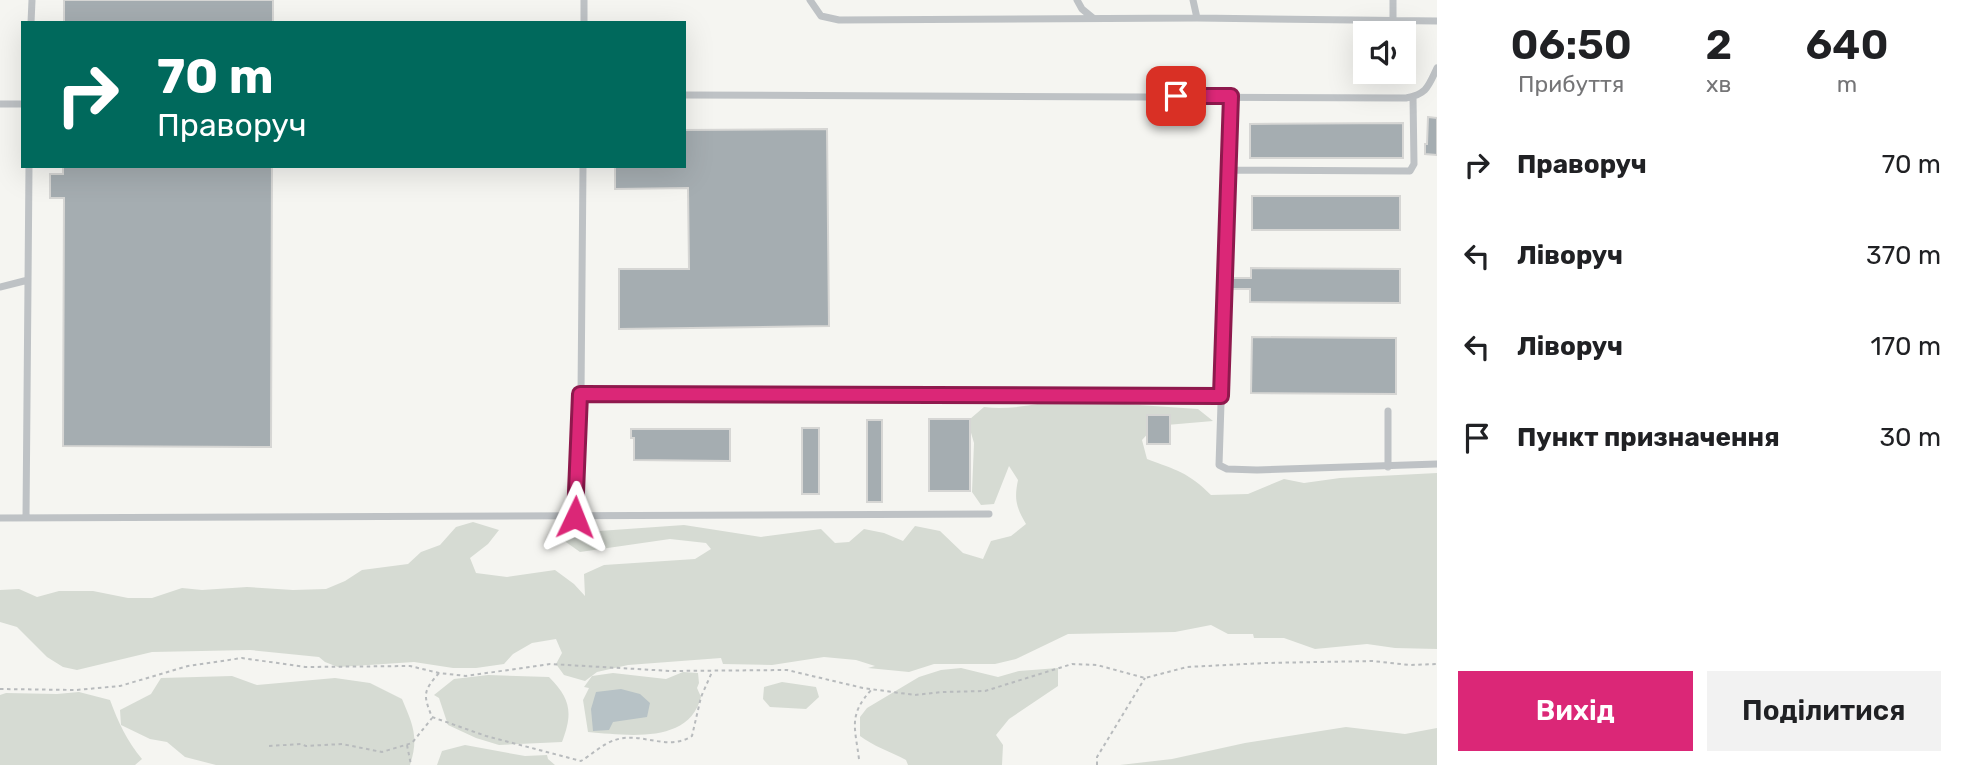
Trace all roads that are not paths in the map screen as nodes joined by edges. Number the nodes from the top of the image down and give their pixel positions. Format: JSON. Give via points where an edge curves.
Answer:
{"nodes":[{"id":1,"x":32,"y":0,"type":"edge"},
{"id":2,"x":584,"y":0,"type":"edge"},
{"id":3,"x":810,"y":0,"type":"edge"},
{"id":4,"x":1077,"y":0,"type":"edge"},
{"id":5,"x":1193,"y":0,"type":"edge"},
{"id":6,"x":1393,"y":0,"type":"edge"},
{"id":7,"x":1093,"y":19,"type":"junction"},
{"id":8,"x":1198,"y":19,"type":"junction"},
{"id":9,"x":1393,"y":20,"type":"junction"},
{"id":10,"x":31,"y":21,"type":"edge"},
{"id":11,"x":584,"y":21,"type":"edge"},
{"id":12,"x":1437,"y":21,"type":"edge"},
{"id":13,"x":1437,"y":68,"type":"edge"},
{"id":14,"x":1428,"y":87,"type":"junction"},
{"id":15,"x":1437,"y":88,"type":"edge"},
{"id":16,"x":686,"y":95,"type":"edge"},
{"id":17,"x":1231,"y":96,"type":"junction"},
{"id":18,"x":1413,"y":97,"type":"junction"},
{"id":19,"x":0,"y":104,"type":"edge"},
{"id":20,"x":21,"y":104,"type":"edge"},
{"id":21,"x":29,"y":168,"type":"edge"},
{"id":22,"x":583,"y":168,"type":"edge"},
{"id":23,"x":1228,"y":170,"type":"junction"},
{"id":24,"x":28,"y":280,"type":"junction"},
{"id":25,"x":0,"y":287,"type":"edge"},
{"id":26,"x":580,"y":394,"type":"junction"},
{"id":27,"x":1221,"y":396,"type":"junction"},
{"id":28,"x":1388,"y":411,"type":"dead end"},
{"id":29,"x":1437,"y":464,"type":"edge"},
{"id":30,"x":1388,"y":467,"type":"junction"},
{"id":31,"x":989,"y":513,"type":"dead end"},
{"id":32,"x":575,"y":517,"type":"junction"},
{"id":33,"x":0,"y":519,"type":"edge"},
{"id":34,"x":26,"y":519,"type":"junction"}],
"edges":[{"from":1,"to":10,"type":"lane"},
{"from":2,"to":11,"type":"lane"},
{"from":3,"to":7,"type":"lane","via":[[821,16],[839,20]]},
{"from":4,"to":7,"type":"lane"},
{"from":5,"to":8,"type":"lane"},
{"from":6,"to":9,"type":"lane"},
{"from":7,"to":8,"type":"lane"},
{"from":8,"to":9,"type":"lane"},
{"from":9,"to":12,"type":"lane"},
{"from":13,"to":14,"type":"lane"},
{"from":14,"to":15,"type":"lane"},
{"from":14,"to":18,"type":"lane"},
{"from":16,"to":17,"type":"lane"},
{"from":17,"to":18,"type":"lane"},
{"from":17,"to":23,"type":"lane"},
{"from":18,"to":23,"type":"lane","via":[[1414,164],[1410,171]]},
{"from":19,"to":20,"type":"lane"},
{"from":21,"to":24,"type":"lane"},
{"from":22,"to":26,"type":"lane"},
{"from":23,"to":27,"type":"lane"},
{"from":24,"to":25,"type":"lane"},
{"from":24,"to":34,"type":"lane"},
{"from":26,"to":27,"type":"lane"},
{"from":26,"to":32,"type":"lane"},
{"from":27,"to":30,"type":"lane","via":[[1219,465],[1227,469]]},
{"from":28,"to":30,"type":"lane"},
{"from":29,"to":30,"type":"lane"},
{"from":31,"to":32,"type":"lane"},
{"from":32,"to":34,"type":"lane"},
{"from":33,"to":34,"type":"lane"}]}
